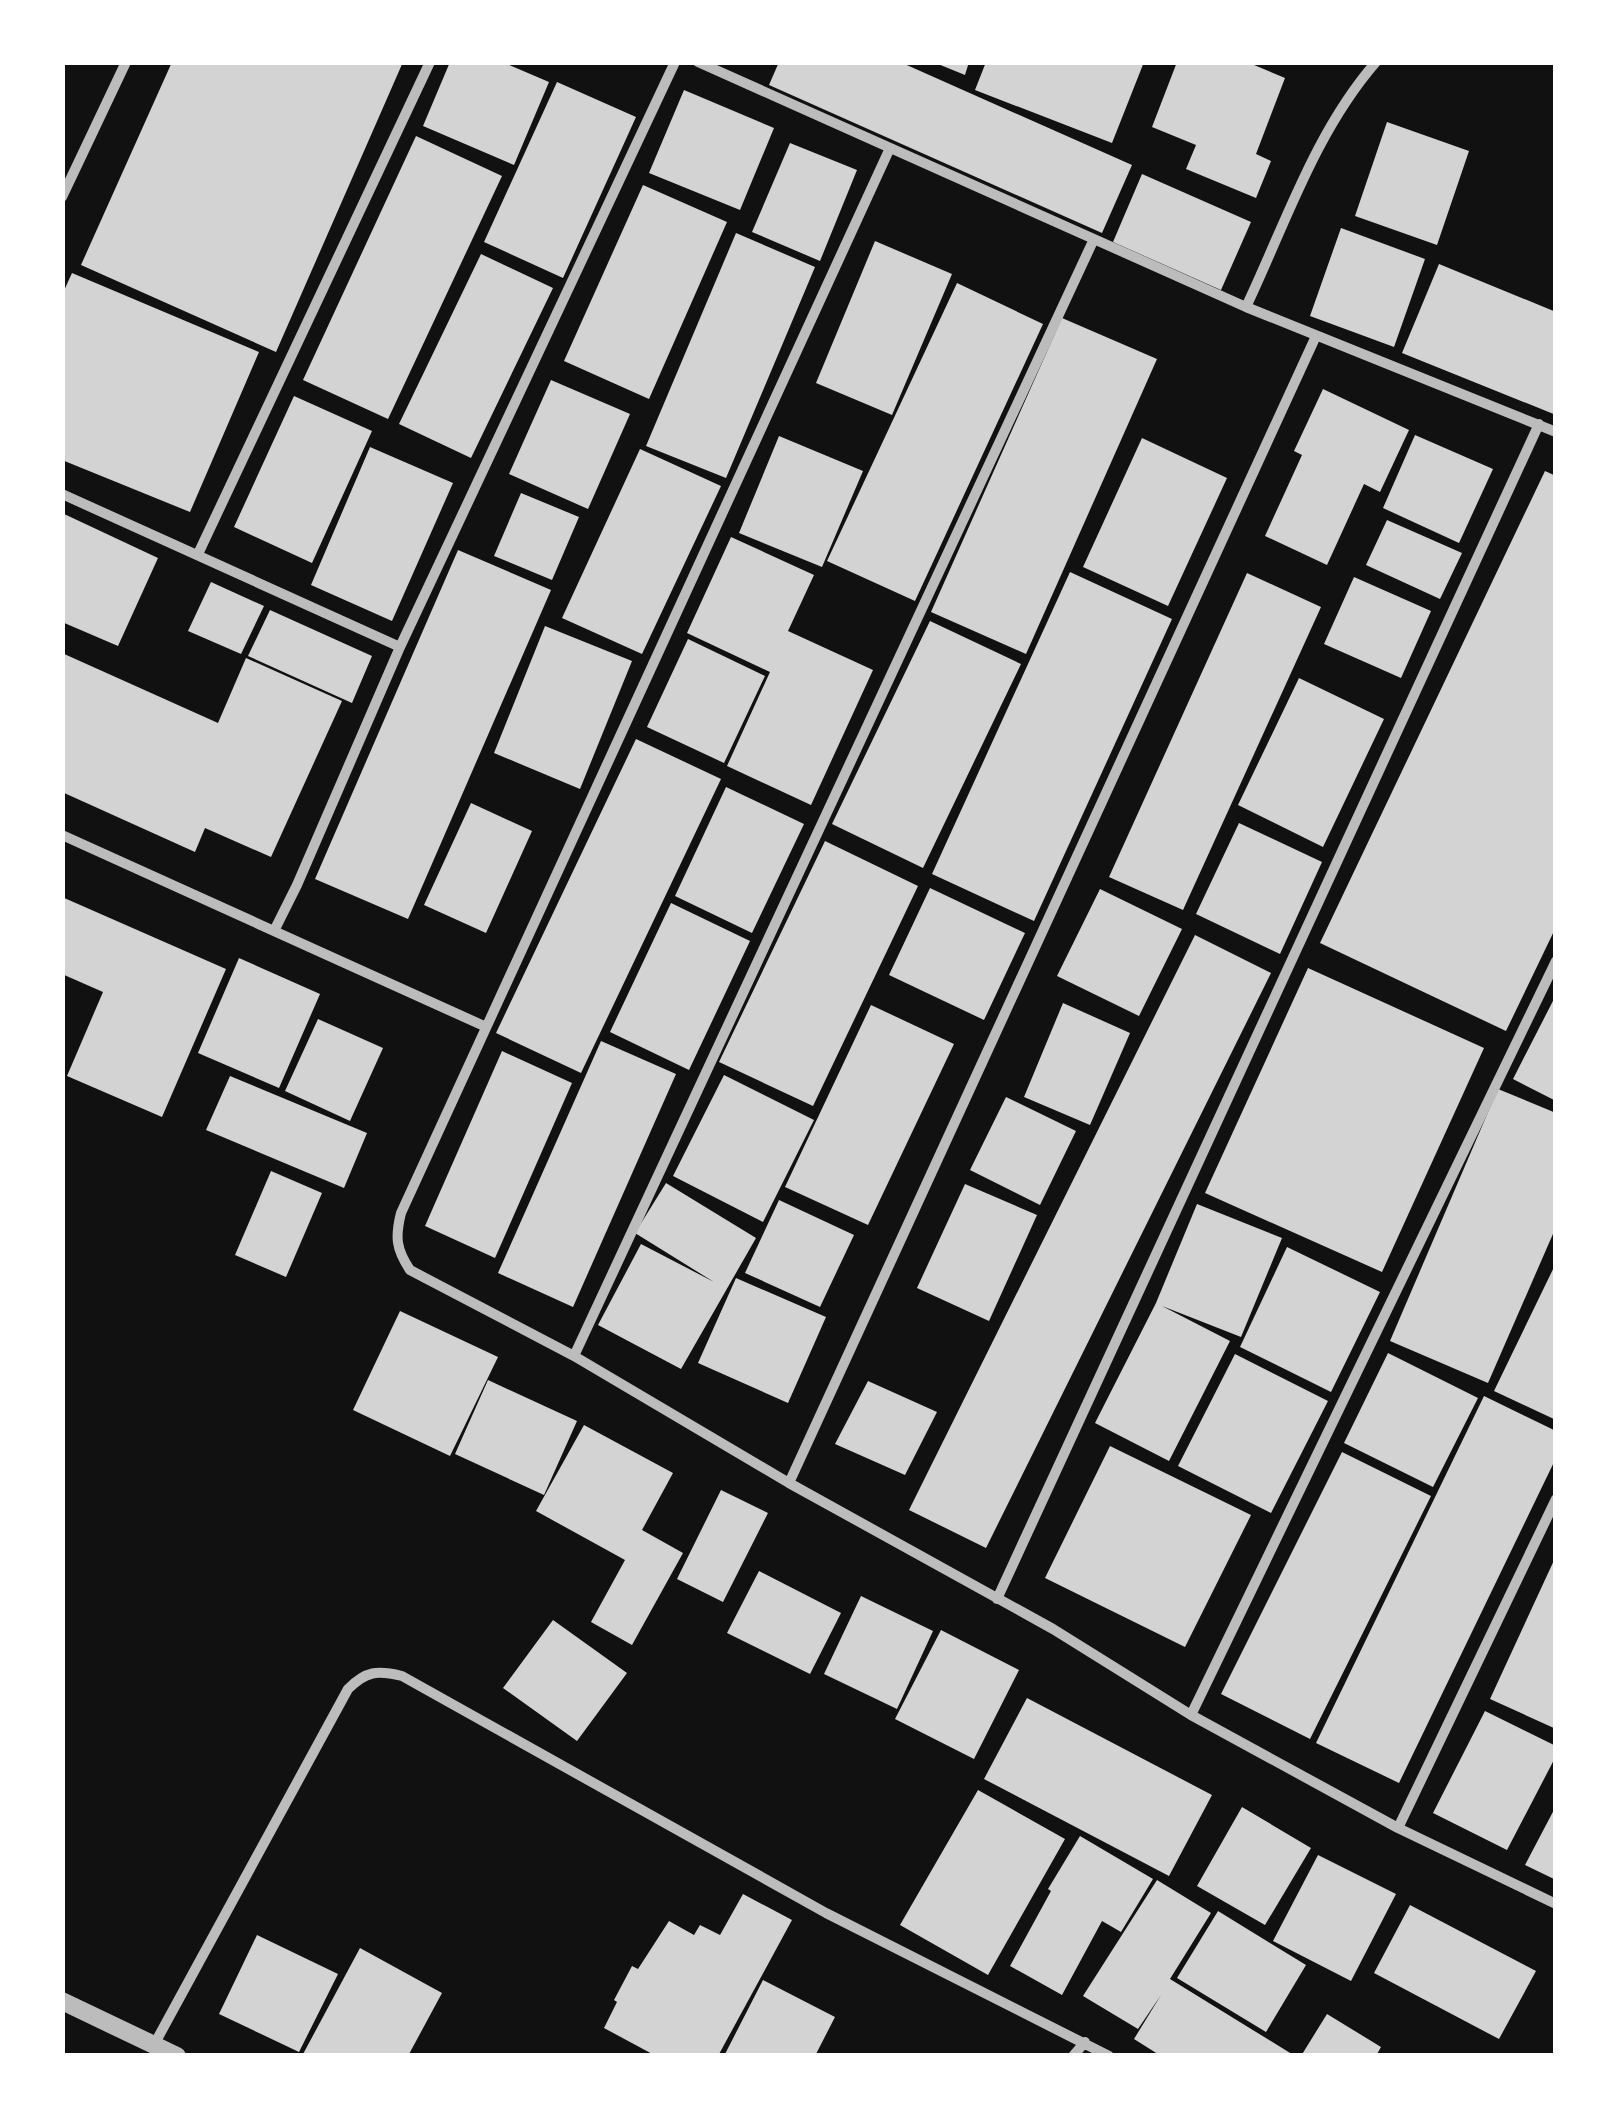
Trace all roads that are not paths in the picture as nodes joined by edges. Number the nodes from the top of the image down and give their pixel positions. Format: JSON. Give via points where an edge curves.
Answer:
{"nodes":[{"id":1,"x":126,"y":62,"type":"edge"},
{"id":2,"x":430,"y":62,"type":"edge"},
{"id":3,"x":675,"y":62,"type":"edge"},
{"id":4,"x":698,"y":62,"type":"edge"},
{"id":5,"x":1376,"y":62,"type":"edge"},
{"id":6,"x":890,"y":148,"type":"junction"},
{"id":7,"x":62,"y":197,"type":"edge"},
{"id":8,"x":1094,"y":239,"type":"junction"},
{"id":9,"x":1246,"y":308,"type":"junction"},
{"id":10,"x":1316,"y":336,"type":"junction"},
{"id":11,"x":1539,"y":424,"type":"junction"},
{"id":12,"x":1556,"y":432,"type":"edge"},
{"id":13,"x":62,"y":494,"type":"edge"},
{"id":14,"x":198,"y":554,"type":"junction"},
{"id":15,"x":400,"y":647,"type":"junction"},
{"id":16,"x":62,"y":835,"type":"edge"},
{"id":17,"x":275,"y":929,"type":"junction"},
{"id":18,"x":1556,"y":961,"type":"edge"},
{"id":19,"x":484,"y":1026,"type":"junction"},
{"id":20,"x":574,"y":1356,"type":"junction"},
{"id":21,"x":788,"y":1483,"type":"junction"},
{"id":22,"x":1556,"y":1499,"type":"edge"},
{"id":23,"x":997,"y":1599,"type":"junction"},
{"id":24,"x":1191,"y":1715,"type":"junction"},
{"id":25,"x":1398,"y":1828,"type":"junction"},
{"id":26,"x":1556,"y":1904,"type":"edge"},
{"id":27,"x":62,"y":2001,"type":"edge"},
{"id":28,"x":1084,"y":2042,"type":"junction"},
{"id":29,"x":155,"y":2043,"type":"junction"},
{"id":30,"x":177,"y":2056,"type":"edge"},
{"id":31,"x":1073,"y":2056,"type":"edge"},
{"id":32,"x":1109,"y":2056,"type":"edge"}],
"edges":[{"from":1,"to":7,"type":"street"},
{"from":2,"to":14,"type":"street"},
{"from":3,"to":15,"type":"street"},
{"from":4,"to":6,"type":"street"},
{"from":5,"to":9,"type":"street","via":[[1331,125]]},
{"from":6,"to":8,"type":"street"},
{"from":6,"to":19,"type":"street"},
{"from":8,"to":9,"type":"street"},
{"from":8,"to":20,"type":"street"},
{"from":9,"to":10,"type":"street"},
{"from":10,"to":11,"type":"street"},
{"from":10,"to":21,"type":"street"},
{"from":11,"to":12,"type":"street"},
{"from":11,"to":23,"type":"street"},
{"from":13,"to":14,"type":"street"},
{"from":14,"to":15,"type":"street"},
{"from":15,"to":17,"type":"street"},
{"from":16,"to":17,"type":"street"},
{"from":17,"to":19,"type":"street"},
{"from":18,"to":24,"type":"street"},
{"from":19,"to":20,"type":"street","via":[[400,1213],[398,1252],[410,1270]]},
{"from":20,"to":21,"type":"street"},
{"from":21,"to":23,"type":"street"},
{"from":22,"to":25,"type":"street"},
{"from":23,"to":24,"type":"street"},
{"from":24,"to":25,"type":"street"},
{"from":25,"to":26,"type":"street"},
{"from":27,"to":29,"type":"street"},
{"from":28,"to":29,"type":"street","via":[[826,1913],[402,1676],[378,1670],[348,1689]]},
{"from":28,"to":31,"type":"street"},
{"from":28,"to":32,"type":"street"},
{"from":29,"to":30,"type":"street"}]}
